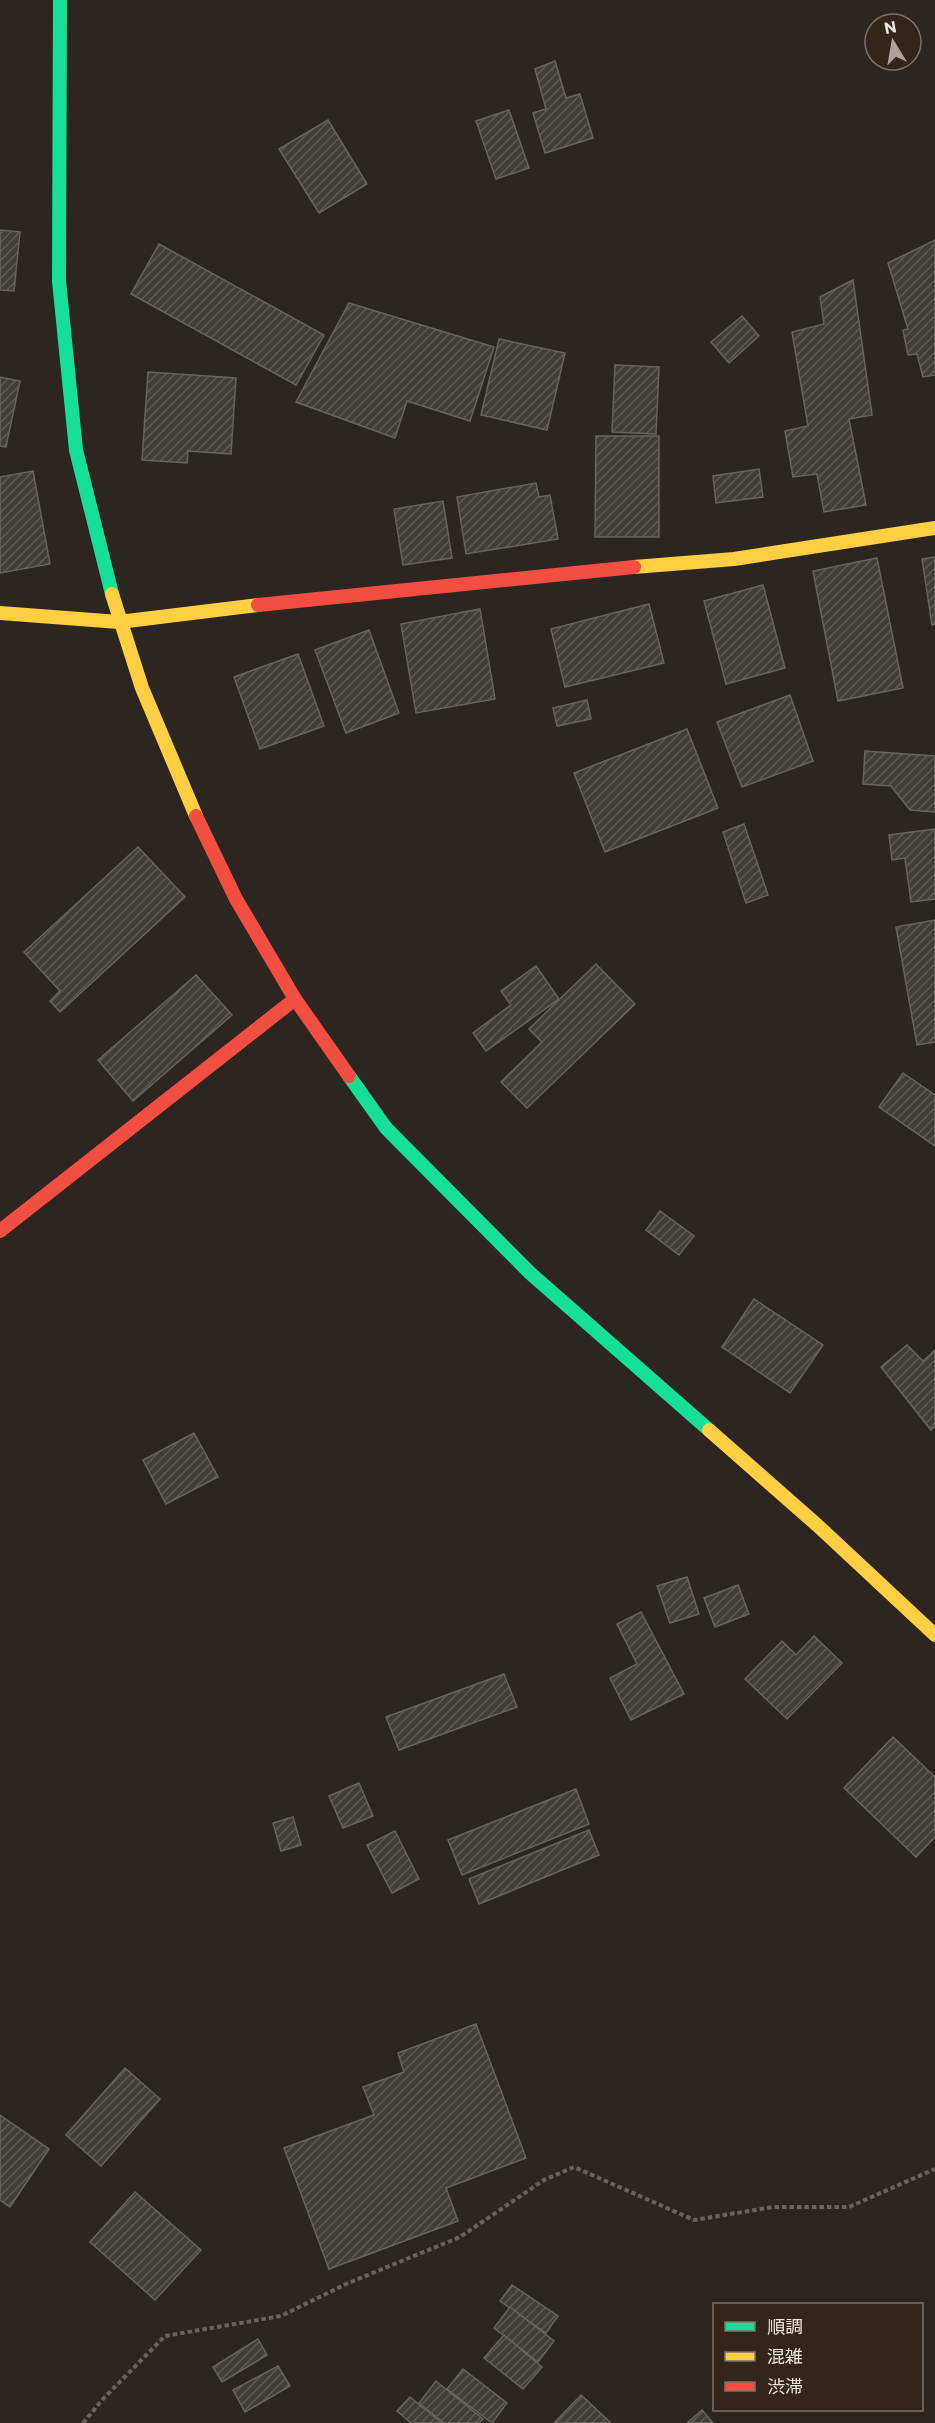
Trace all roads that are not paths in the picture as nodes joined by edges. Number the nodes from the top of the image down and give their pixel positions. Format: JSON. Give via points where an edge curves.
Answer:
{"nodes":[{"id":1,"x":60,"y":0,"type":"edge"},
{"id":2,"x":935,"y":528,"type":"edge"},
{"id":3,"x":0,"y":613,"type":"edge"},
{"id":4,"x":119,"y":622,"type":"junction"},
{"id":5,"x":295,"y":999,"type":"junction"},
{"id":6,"x":0,"y":1231,"type":"edge"},
{"id":7,"x":935,"y":1635,"type":"edge"}],
"edges":[{"from":1,"to":4,"type":"street","via":[[59,281],[76,450]]},
{"from":2,"to":4,"type":"street","via":[[734,559],[549,574]]},
{"from":3,"to":4,"type":"street"},
{"from":4,"to":5,"type":"street","via":[[187,797],[236,899]]},
{"from":5,"to":6,"type":"street"},
{"from":5,"to":7,"type":"street","via":[[386,1128],[449,1193],[530,1273],[817,1525]]}]}
